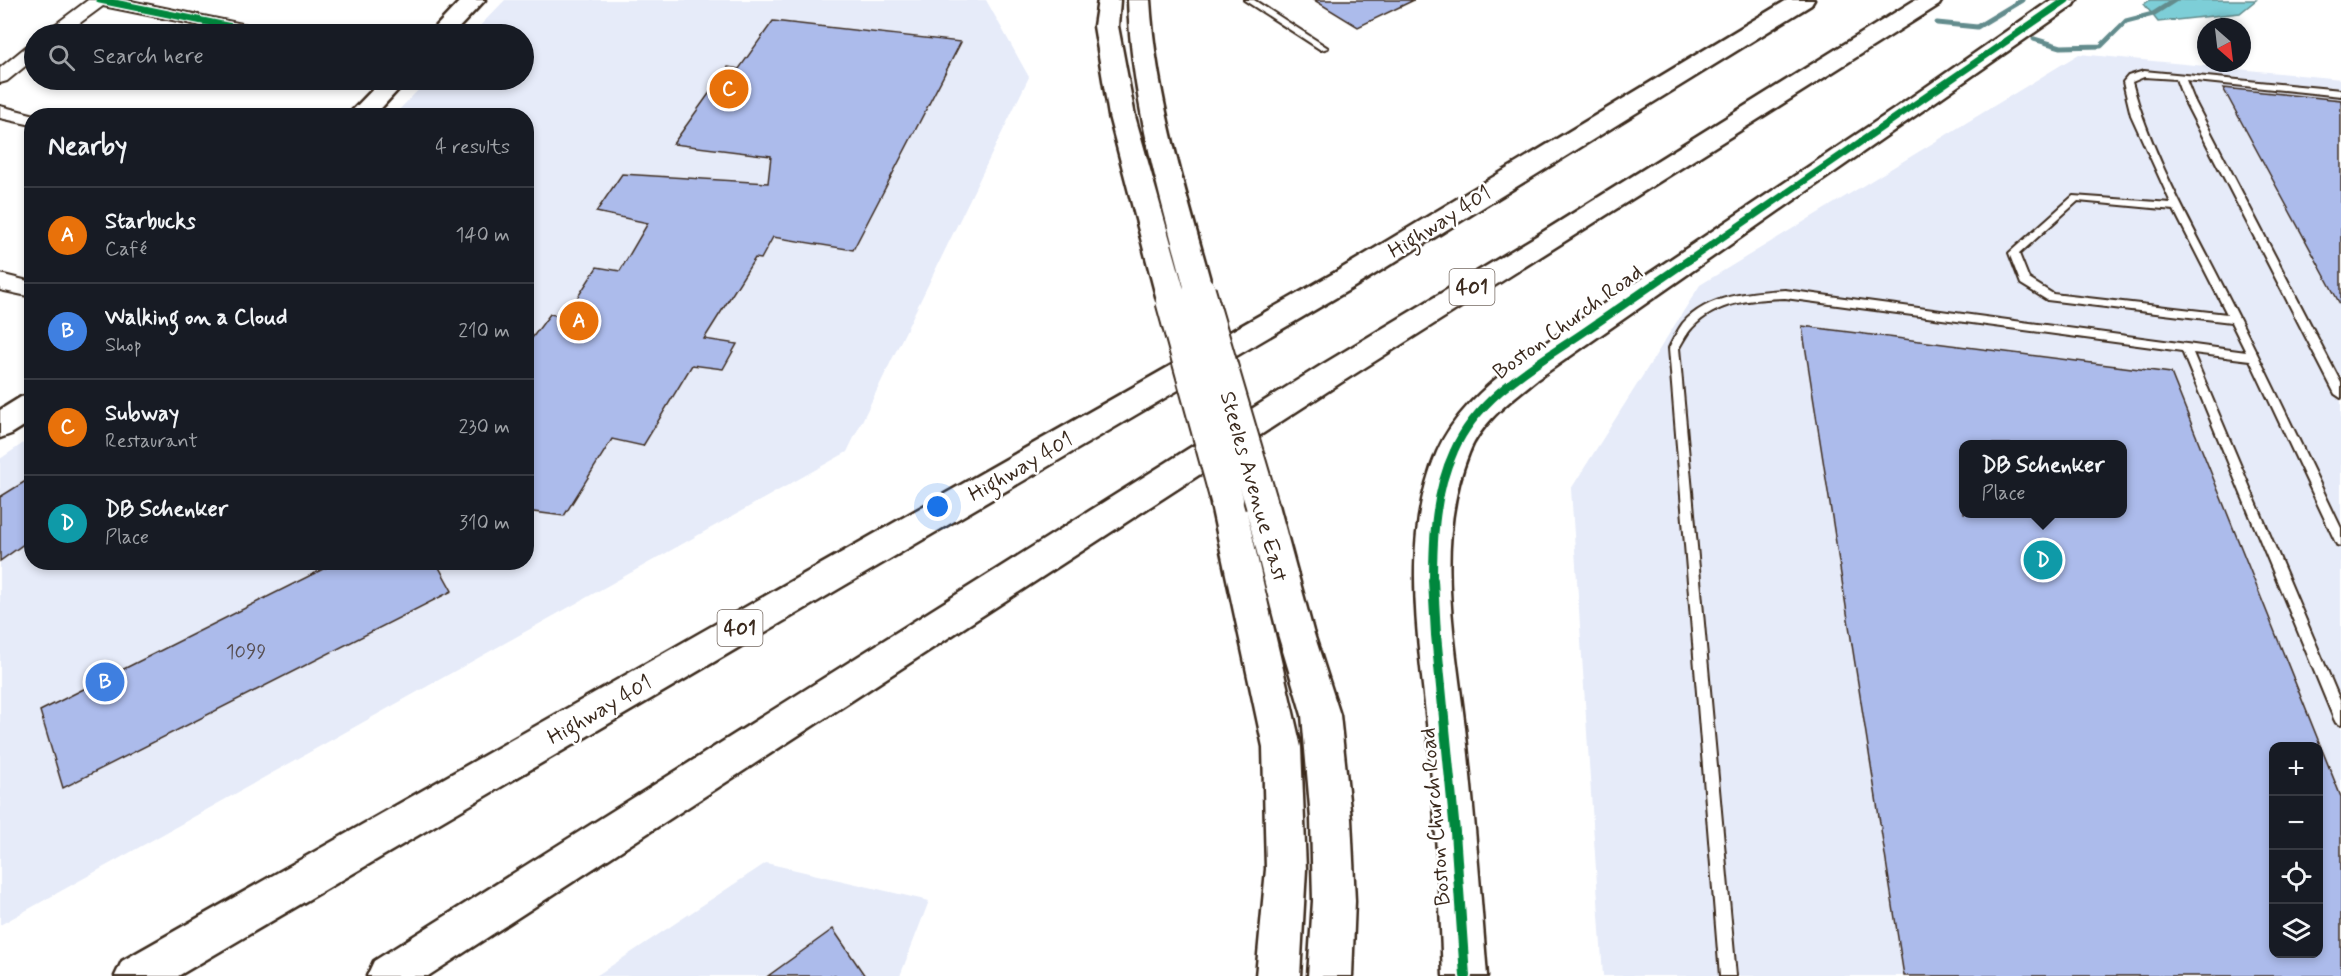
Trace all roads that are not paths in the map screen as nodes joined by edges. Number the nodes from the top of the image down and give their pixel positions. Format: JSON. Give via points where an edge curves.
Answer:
{"nodes":[{"id":1,"x":100,"y":0,"type":"edge"},
{"id":2,"x":474,"y":0,"type":"edge"},
{"id":3,"x":1109,"y":0,"type":"edge"},
{"id":4,"x":1139,"y":0,"type":"edge"},
{"id":5,"x":1248,"y":0,"type":"edge"},
{"id":6,"x":1803,"y":0,"type":"edge"},
{"id":7,"x":1931,"y":0,"type":"edge"},
{"id":8,"x":2066,"y":0,"type":"edge"},
{"id":9,"x":68,"y":24,"type":"edge"},
{"id":10,"x":217,"y":24,"type":"edge"},
{"id":11,"x":450,"y":24,"type":"edge"},
{"id":12,"x":1324,"y":48,"type":"dead end"},
{"id":13,"x":24,"y":58,"type":"edge"},
{"id":14,"x":0,"y":77,"type":"edge"},
{"id":15,"x":2180,"y":77,"type":"junction"},
{"id":16,"x":385,"y":90,"type":"edge"},
{"id":17,"x":2341,"y":93,"type":"edge"},
{"id":18,"x":367,"y":108,"type":"edge"},
{"id":19,"x":0,"y":112,"type":"edge"},
{"id":20,"x":24,"y":117,"type":"edge"},
{"id":21,"x":2178,"y":207,"type":"junction"},
{"id":22,"x":0,"y":282,"type":"edge"},
{"id":23,"x":24,"y":288,"type":"edge"},
{"id":24,"x":1185,"y":295,"type":"junction"},
{"id":25,"x":2234,"y":319,"type":"junction"},
{"id":26,"x":2186,"y":348,"type":"junction"},
{"id":27,"x":2254,"y":357,"type":"junction"},
{"id":28,"x":2341,"y":394,"type":"edge"},
{"id":29,"x":24,"y":410,"type":"edge"},
{"id":30,"x":0,"y":426,"type":"edge"},
{"id":31,"x":2341,"y":541,"type":"edge"},
{"id":32,"x":2341,"y":719,"type":"edge"},
{"id":33,"x":137,"y":976,"type":"edge"},
{"id":34,"x":389,"y":976,"type":"edge"},
{"id":35,"x":1278,"y":976,"type":"edge"},
{"id":36,"x":1330,"y":976,"type":"edge"},
{"id":37,"x":1466,"y":976,"type":"edge"},
{"id":38,"x":1728,"y":976,"type":"edge"}],
"edges":[{"from":1,"to":9,"type":"street"},
{"from":1,"to":10,"type":"street"},
{"from":2,"to":11,"type":"main road"},
{"from":3,"to":24,"type":"main road","name":"Steeles Avenue East","via":[[1107,26],[1122,116]]},
{"from":4,"to":24,"type":"main road","name":"Steeles Avenue East","via":[[1139,33]]},
{"from":5,"to":12,"type":"lane"},
{"from":6,"to":33,"type":"main road","name":"Highway 401","number":"401","via":[[1334,286]]},
{"from":7,"to":34,"type":"main road","number":"401","via":[[1331,374]]},
{"from":8,"to":37,"type":"main road","name":"Boston Church Road","via":[[1525,372],[1490,400],[1453,451],[1442,480],[1431,561]]},
{"from":13,"to":14,"type":"street"},
{"from":15,"to":17,"type":"lane"},
{"from":15,"to":21,"type":"lane","via":[[2139,74],[2127,82],[2136,115]]},
{"from":15,"to":28,"type":"lane"},
{"from":16,"to":18,"type":"main road"},
{"from":19,"to":20,"type":"street"},
{"from":21,"to":25,"type":"lane"},
{"from":21,"to":25,"type":"lane","via":[[2076,198],[2014,253],[2025,281],[2051,297]]},
{"from":22,"to":23,"type":"street"},
{"from":24,"to":35,"type":"main road","name":"Steeles Avenue East","bridge":true,"via":[[1282,747],[1286,869]]},
{"from":24,"to":36,"type":"main road","name":"Steeles Avenue East","bridge":true,"via":[[1262,505],[1321,715],[1334,901]]},
{"from":25,"to":27,"type":"lane"},
{"from":26,"to":27,"type":"lane"},
{"from":26,"to":32,"type":"lane"},
{"from":26,"to":38,"type":"lane","via":[[1785,294],[1747,295],[1715,307],[1689,324],[1674,348]]},
{"from":27,"to":31,"type":"lane"},
{"from":29,"to":30,"type":"main road"}]}
